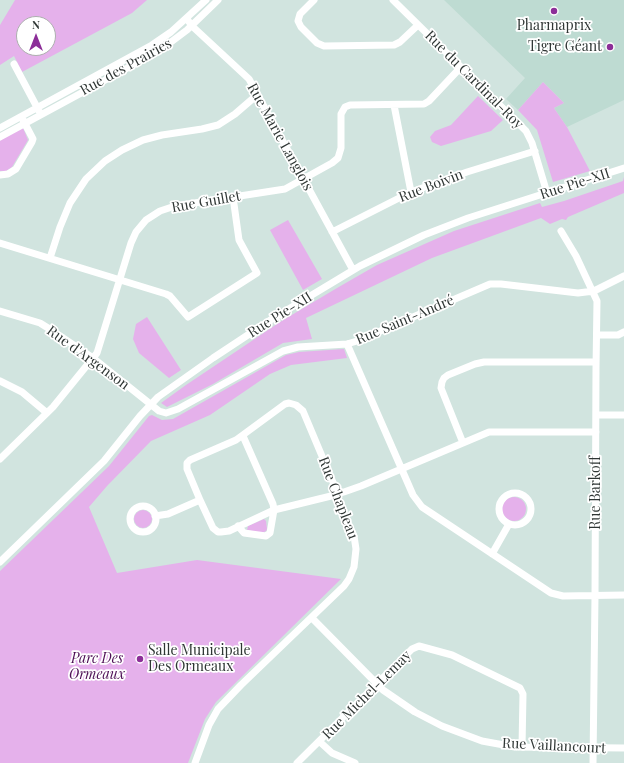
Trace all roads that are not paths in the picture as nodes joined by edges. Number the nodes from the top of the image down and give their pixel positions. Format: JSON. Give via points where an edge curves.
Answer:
{"nodes":[{"id":1,"x":206,"y":0,"type":"edge"},
{"id":2,"x":218,"y":0,"type":"edge"},
{"id":3,"x":314,"y":0,"type":"edge"},
{"id":4,"x":393,"y":0,"type":"edge"},
{"id":5,"x":187,"y":19,"type":"junction"},
{"id":6,"x":418,"y":25,"type":"junction"},
{"id":7,"x":192,"y":26,"type":"junction"},
{"id":8,"x":14,"y":64,"type":"dead end"},
{"id":9,"x":461,"y":67,"type":"junction"},
{"id":10,"x":257,"y":95,"type":"junction"},
{"id":11,"x":394,"y":105,"type":"junction"},
{"id":12,"x":37,"y":108,"type":"junction"},
{"id":13,"x":40,"y":115,"type":"junction"},
{"id":14,"x":21,"y":116,"type":"junction"},
{"id":15,"x":25,"y":123,"type":"junction"},
{"id":16,"x":0,"y":128,"type":"edge"},
{"id":17,"x":0,"y":137,"type":"edge"},
{"id":18,"x":535,"y":151,"type":"junction"},
{"id":19,"x":624,"y":168,"type":"edge"},
{"id":20,"x":0,"y":175,"type":"edge"},
{"id":21,"x":303,"y":179,"type":"junction"},
{"id":22,"x":411,"y":192,"type":"junction"},
{"id":23,"x":547,"y":193,"type":"junction"},
{"id":24,"x":234,"y":197,"type":"junction"},
{"id":25,"x":561,"y":231,"type":"dead end"},
{"id":26,"x":332,"y":232,"type":"junction"},
{"id":27,"x":0,"y":243,"type":"edge"},
{"id":28,"x":50,"y":258,"type":"junction"},
{"id":29,"x":353,"y":270,"type":"junction"},
{"id":30,"x":624,"y":276,"type":"edge"},
{"id":31,"x":120,"y":279,"type":"junction"},
{"id":32,"x":594,"y":291,"type":"junction"},
{"id":33,"x":0,"y":311,"type":"edge"},
{"id":34,"x":624,"y":332,"type":"edge"},
{"id":35,"x":597,"y":335,"type":"junction"},
{"id":36,"x":347,"y":344,"type":"junction"},
{"id":37,"x":93,"y":358,"type":"junction"},
{"id":38,"x":596,"y":362,"type":"junction"},
{"id":39,"x":0,"y":380,"type":"edge"},
{"id":40,"x":150,"y":404,"type":"junction"},
{"id":41,"x":47,"y":413,"type":"junction"},
{"id":42,"x":596,"y":415,"type":"junction"},
{"id":43,"x":624,"y":415,"type":"edge"},
{"id":44,"x":596,"y":432,"type":"junction"},
{"id":45,"x":243,"y":436,"type":"junction"},
{"id":46,"x":464,"y":443,"type":"junction"},
{"id":47,"x":0,"y":458,"type":"edge"},
{"id":48,"x":402,"y":469,"type":"junction"},
{"id":49,"x":337,"y":494,"type":"junction"},
{"id":50,"x":200,"y":500,"type":"junction"},
{"id":51,"x":274,"y":510,"type":"junction"},
{"id":52,"x":155,"y":516,"type":"dead end"},
{"id":53,"x":509,"y":524,"type":"junction"},
{"id":54,"x":238,"y":526,"type":"junction"},
{"id":55,"x":492,"y":554,"type":"junction"},
{"id":56,"x":0,"y":562,"type":"edge"},
{"id":57,"x":624,"y":595,"type":"edge"},
{"id":58,"x":595,"y":596,"type":"junction"},
{"id":59,"x":312,"y":618,"type":"junction"},
{"id":60,"x":376,"y":684,"type":"junction"},
{"id":61,"x":320,"y":742,"type":"junction"},
{"id":62,"x":522,"y":747,"type":"junction"},
{"id":63,"x":624,"y":748,"type":"edge"},
{"id":64,"x":593,"y":749,"type":"junction"},
{"id":65,"x":195,"y":763,"type":"edge"},
{"id":66,"x":297,"y":763,"type":"edge"},
{"id":67,"x":355,"y":763,"type":"edge"},
{"id":68,"x":594,"y":763,"type":"edge"}],
"edges":[{"from":1,"to":5,"type":"street","name":"Rue des Prairies"},
{"from":2,"to":7,"type":"street","name":"Rue des Prairies"},
{"from":3,"to":6,"type":"street","via":[[300,14],[298,22],[317,43],[324,46],[394,45]]},
{"from":4,"to":6,"type":"street","name":"Rue du Cardinal-Roy"},
{"from":5,"to":7,"type":"street","name":"Rue Marie Langlois"},
{"from":5,"to":12,"type":"street","name":"Rue des Prairies","via":[[152,45]]},
{"from":6,"to":9,"type":"street","name":"Rue du Cardinal-Roy"},
{"from":7,"to":10,"type":"street","name":"Rue Marie Langlois","via":[[247,78]]},
{"from":7,"to":13,"type":"street","name":"Rue des Prairies","via":[[159,50]]},
{"from":8,"to":12,"type":"street"},
{"from":9,"to":11,"type":"street","name":"Rue Guillet","via":[[426,103]]},
{"from":9,"to":18,"type":"street","name":"Rue du Cardinal-Roy","via":[[524,129],[530,136]]},
{"from":10,"to":21,"type":"street","name":"Rue Marie Langlois"},
{"from":10,"to":28,"type":"street","via":[[218,125],[143,140],[105,161],[89,175],[73,199]]},
{"from":11,"to":21,"type":"street","name":"Rue Guillet","via":[[345,107],[341,114],[341,148],[338,158]]},
{"from":11,"to":22,"type":"street"},
{"from":12,"to":13,"type":"street"},
{"from":12,"to":14,"type":"street","name":"Rue des Prairies"},
{"from":13,"to":15,"type":"street","name":"Rue des Prairies"},
{"from":14,"to":15,"type":"street"},
{"from":14,"to":16,"type":"street","name":"Rue des Prairies"},
{"from":15,"to":17,"type":"street","name":"Rue des Prairies"},
{"from":15,"to":20,"type":"street","via":[[32,142],[16,169]]},
{"from":18,"to":22,"type":"street","name":"Rue Boivin"},
{"from":18,"to":23,"type":"street","name":"Rue du Cardinal-Roy"},
{"from":19,"to":23,"type":"street","name":"Rue Pie-XII"},
{"from":21,"to":24,"type":"street","name":"Rue Guillet","via":[[284,190]]},
{"from":21,"to":26,"type":"street","name":"Rue Marie Langlois"},
{"from":22,"to":26,"type":"street","name":"Rue Boivin"},
{"from":23,"to":29,"type":"street","name":"Rue Pie-XII","via":[[424,235]]},
{"from":24,"to":31,"type":"street","name":"Rue Guillet","via":[[175,206],[150,217],[134,236]]},
{"from":24,"to":31,"type":"street","via":[[239,240],[257,272],[188,317],[168,295]]},
{"from":25,"to":32,"type":"street","name":"Rue Barkoff"},
{"from":26,"to":29,"type":"street","name":"Rue Marie Langlois"},
{"from":27,"to":28,"type":"street"},
{"from":28,"to":31,"type":"street"},
{"from":29,"to":40,"type":"street","name":"Rue Pie-XII","via":[[228,348],[170,387]]},
{"from":30,"to":32,"type":"street","name":"Rue Saint-André"},
{"from":31,"to":37,"type":"street","name":"Rue Guillet","via":[[98,351]]},
{"from":32,"to":35,"type":"street","name":"Rue Barkoff","via":[[598,301]]},
{"from":32,"to":36,"type":"street","name":"Rue Saint-André","via":[[578,293],[490,284]]},
{"from":33,"to":37,"type":"street","name":"Rue d'Argenson","via":[[45,325]]},
{"from":34,"to":35,"type":"street","via":[[618,336]]},
{"from":35,"to":38,"type":"street","name":"Rue Barkoff"},
{"from":36,"to":40,"type":"street","name":"Rue Saint-André","via":[[288,349],[172,412],[161,412]]},
{"from":36,"to":48,"type":"street"},
{"from":37,"to":40,"type":"street","name":"Rue d'Argenson"},
{"from":37,"to":41,"type":"street","name":"Rue Guillet"},
{"from":38,"to":42,"type":"street","name":"Rue Barkoff"},
{"from":38,"to":46,"type":"street","via":[[484,362],[448,375],[444,378],[441,388]]},
{"from":39,"to":41,"type":"street","via":[[22,392]]},
{"from":40,"to":56,"type":"street","name":"Rue Pie-XII","via":[[104,461]]},
{"from":41,"to":47,"type":"street","name":"Rue Guillet"},
{"from":42,"to":43,"type":"street"},
{"from":42,"to":44,"type":"street","name":"Rue Barkoff"},
{"from":44,"to":46,"type":"street","name":"Rue Chapleau","via":[[489,432]]},
{"from":44,"to":58,"type":"street","name":"Rue Barkoff"},
{"from":45,"to":49,"type":"street","name":"Rue Chapleau","via":[[285,404],[299,406]]},
{"from":45,"to":50,"type":"street","name":"Rue Chapleau","via":[[187,463]]},
{"from":45,"to":51,"type":"street"},
{"from":46,"to":48,"type":"street","name":"Rue Chapleau"},
{"from":48,"to":49,"type":"street","name":"Rue Chapleau"},
{"from":48,"to":55,"type":"street","via":[[413,495],[422,507]]},
{"from":49,"to":51,"type":"street","name":"Rue Chapleau"},
{"from":49,"to":59,"type":"street","name":"Rue Chapleau","via":[[356,542],[354,567],[344,586]]},
{"from":50,"to":52,"type":"street","via":[[168,514]]},
{"from":50,"to":54,"type":"street","name":"Rue Chapleau","via":[[215,530],[225,532]]},
{"from":51,"to":54,"type":"street","name":"Rue Chapleau"},
{"from":51,"to":54,"type":"street","via":[[271,529],[266,536],[244,534]]},
{"from":53,"to":53,"type":"street","via":[[522,523],[529,516],[530,504],[521,494],[507,495],[500,503],[501,518]]},
{"from":53,"to":55,"type":"street"},
{"from":55,"to":58,"type":"street","via":[[551,593]]},
{"from":57,"to":58,"type":"street"},
{"from":58,"to":64,"type":"street","name":"Rue Barkoff"},
{"from":59,"to":60,"type":"street","name":"Rue Vaillancourt"},
{"from":59,"to":65,"type":"street","name":"Rue Chapleau","via":[[218,710],[209,725]]},
{"from":60,"to":61,"type":"street","name":"Rue Michel-Lemay"},
{"from":60,"to":62,"type":"street","name":"Rue Vaillancourt","via":[[403,704],[442,726],[482,741]]},
{"from":60,"to":62,"type":"street","name":"Rue Michel-Lemay","via":[[416,647],[423,646],[452,654],[520,688],[523,698]]},
{"from":61,"to":66,"type":"street","name":"Rue Michel-Lemay"},
{"from":61,"to":67,"type":"street","via":[[332,753]]},
{"from":62,"to":64,"type":"street","name":"Rue Vaillancourt"},
{"from":63,"to":64,"type":"street","name":"Rue Vaillancourt"},
{"from":64,"to":68,"type":"street","name":"Rue Barkoff"}]}
